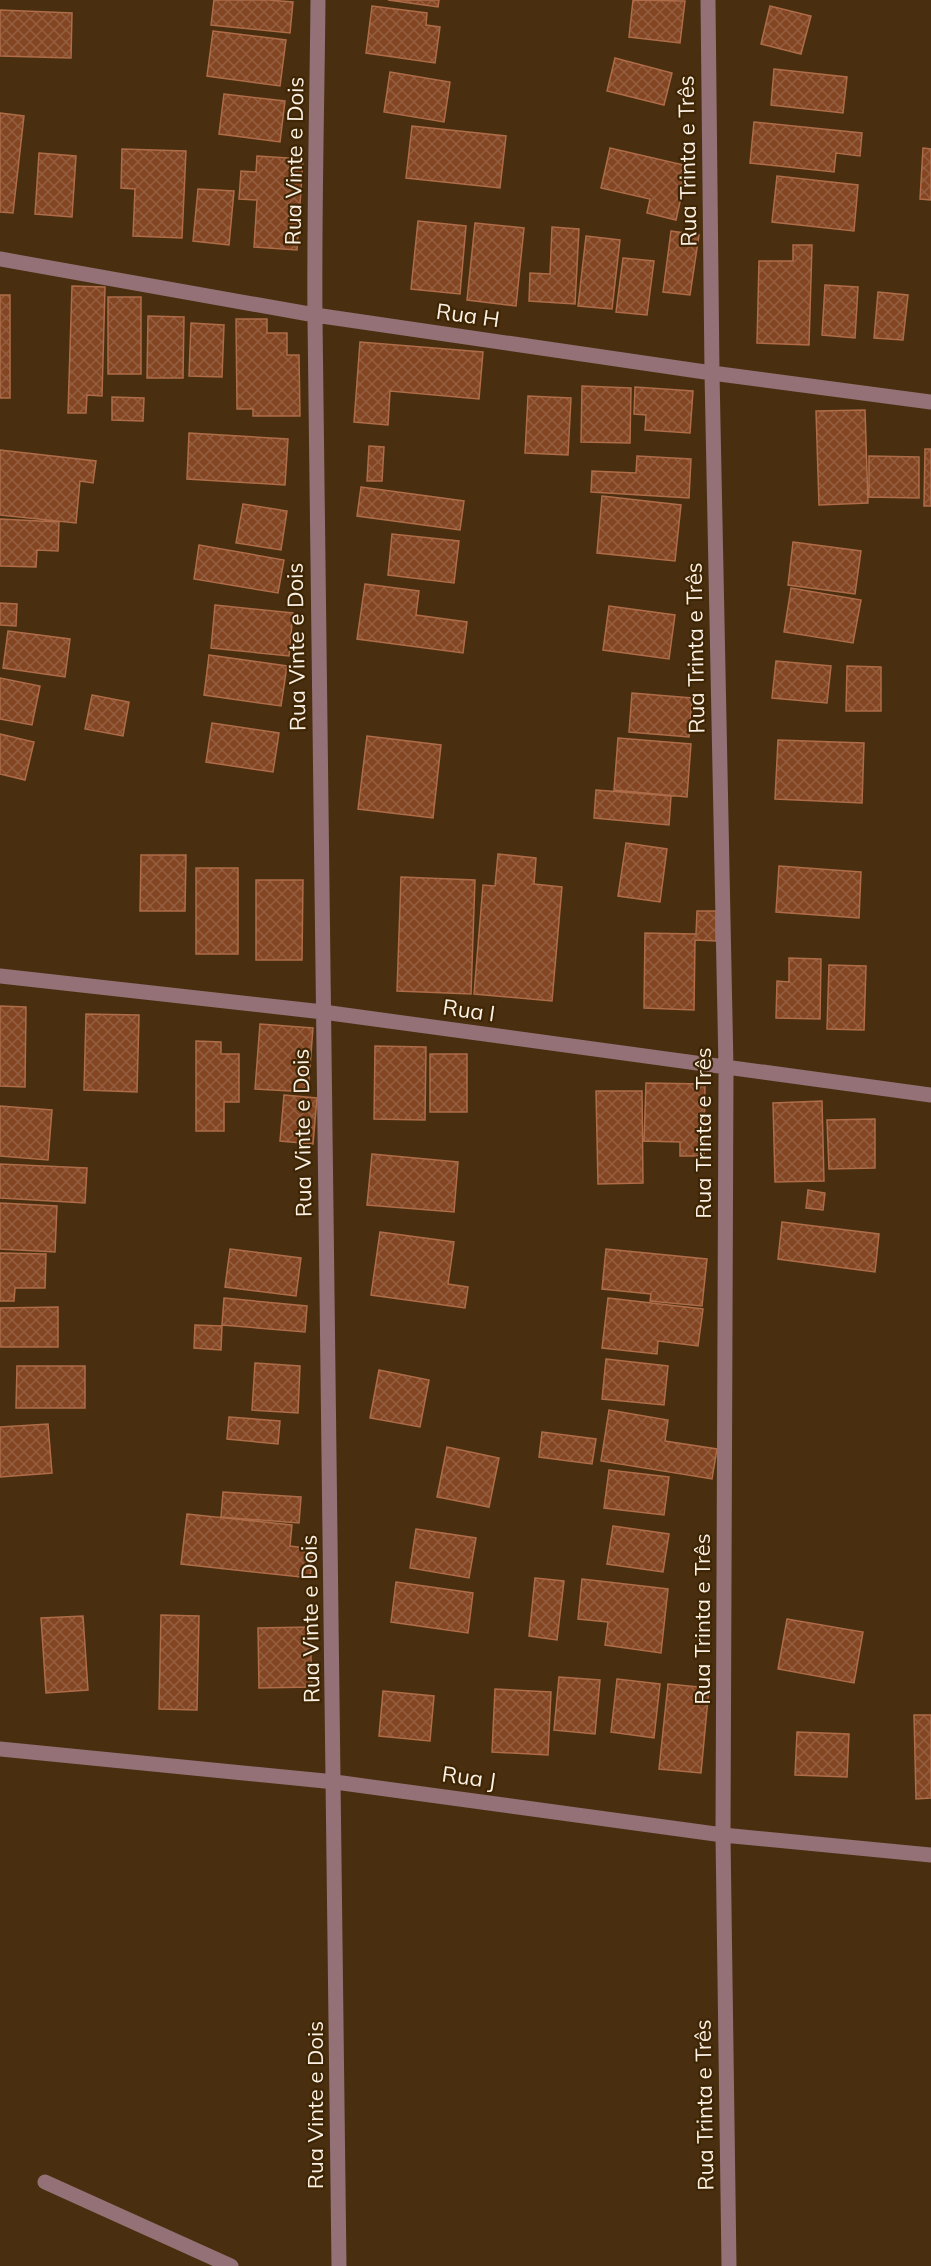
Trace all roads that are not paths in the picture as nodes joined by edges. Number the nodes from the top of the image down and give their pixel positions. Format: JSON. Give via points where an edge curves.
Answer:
{"nodes":[{"id":1,"x":318,"y":0,"type":"edge"},
{"id":2,"x":708,"y":0,"type":"edge"},
{"id":3,"x":0,"y":259,"type":"edge"},
{"id":4,"x":315,"y":315,"type":"junction"},
{"id":5,"x":712,"y":373,"type":"junction"},
{"id":6,"x":931,"y":402,"type":"edge"},
{"id":7,"x":0,"y":976,"type":"edge"},
{"id":8,"x":323,"y":1012,"type":"junction"},
{"id":9,"x":726,"y":1068,"type":"junction"},
{"id":10,"x":931,"y":1095,"type":"edge"},
{"id":11,"x":0,"y":1749,"type":"edge"},
{"id":12,"x":335,"y":1782,"type":"junction"},
{"id":13,"x":723,"y":1834,"type":"junction"},
{"id":14,"x":931,"y":1855,"type":"edge"},
{"id":15,"x":45,"y":2182,"type":"dead end"},
{"id":16,"x":231,"y":2266,"type":"edge"},
{"id":17,"x":339,"y":2266,"type":"edge"},
{"id":18,"x":729,"y":2266,"type":"edge"}],
"edges":[{"from":1,"to":4,"type":"street","name":"Rua Vinte e Dois"},
{"from":2,"to":5,"type":"street","name":"Rua Trinta e Três"},
{"from":3,"to":4,"type":"street","name":"Rua H"},
{"from":4,"to":5,"type":"street","name":"Rua H"},
{"from":4,"to":8,"type":"street","name":"Rua Vinte e Dois"},
{"from":5,"to":6,"type":"street","name":"Rua H"},
{"from":5,"to":9,"type":"street","name":"Rua Trinta e Três"},
{"from":7,"to":8,"type":"street","name":"Rua I"},
{"from":8,"to":9,"type":"street","name":"Rua I"},
{"from":8,"to":12,"type":"street","name":"Rua Vinte e Dois"},
{"from":9,"to":10,"type":"street","name":"Rua I"},
{"from":9,"to":13,"type":"street","name":"Rua Trinta e Três"},
{"from":11,"to":12,"type":"street","name":"Rua J"},
{"from":12,"to":13,"type":"street","name":"Rua J"},
{"from":12,"to":17,"type":"street","name":"Rua Vinte e Dois"},
{"from":13,"to":14,"type":"street","name":"Rua J"},
{"from":13,"to":18,"type":"street","name":"Rua Trinta e Três"},
{"from":15,"to":16,"type":"street"}]}
